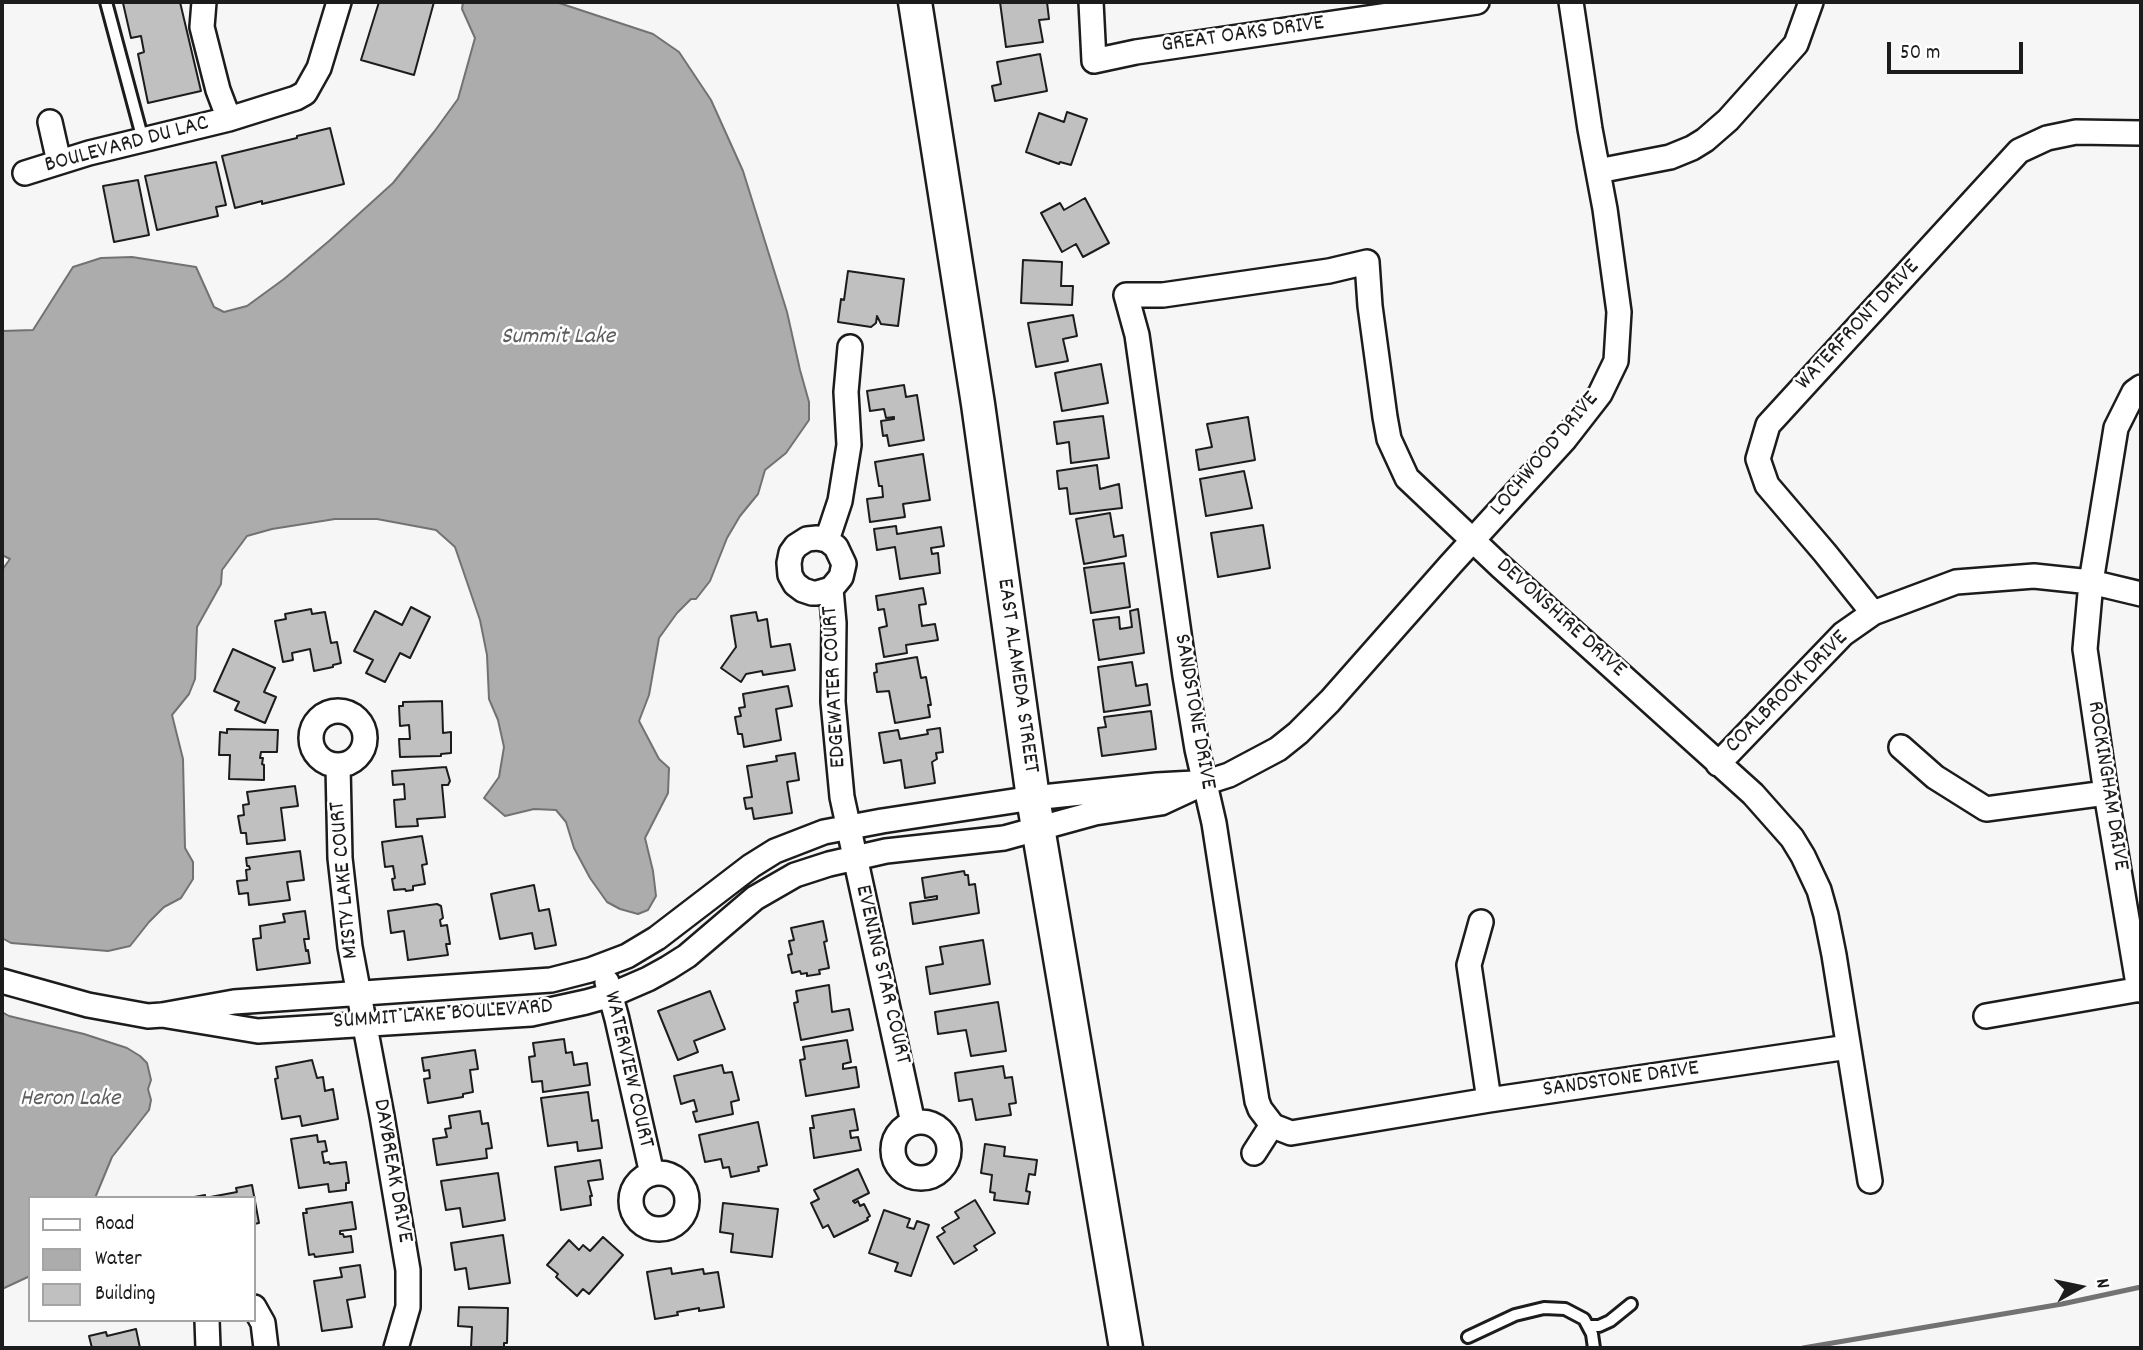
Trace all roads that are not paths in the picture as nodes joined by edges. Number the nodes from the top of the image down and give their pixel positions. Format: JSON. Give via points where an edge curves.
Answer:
{"nodes":[{"id":1,"x":106,"y":2,"type":"edge"},
{"id":2,"x":204,"y":2,"type":"edge"},
{"id":3,"x":339,"y":2,"type":"edge"},
{"id":4,"x":915,"y":2,"type":"edge"},
{"id":5,"x":1091,"y":2,"type":"edge"},
{"id":6,"x":1477,"y":2,"type":"edge"},
{"id":7,"x":1571,"y":2,"type":"edge"},
{"id":8,"x":1811,"y":2,"type":"edge"},
{"id":9,"x":229,"y":119,"type":"junction"},
{"id":10,"x":50,"y":122,"type":"dead end"},
{"id":11,"x":2141,"y":133,"type":"edge"},
{"id":12,"x":143,"y":141,"type":"junction"},
{"id":13,"x":59,"y":162,"type":"junction"},
{"id":14,"x":1598,"y":171,"type":"junction"},
{"id":15,"x":25,"y":173,"type":"dead end"},
{"id":16,"x":1126,"y":295,"type":"joint"},
{"id":17,"x":849,"y":347,"type":"dead end"},
{"id":18,"x":2141,"y":387,"type":"edge"},
{"id":19,"x":827,"y":540,"type":"junction"},
{"id":20,"x":1473,"y":540,"type":"junction"},
{"id":21,"x":2091,"y":582,"type":"junction"},
{"id":22,"x":831,"y":589,"type":"junction"},
{"id":23,"x":2141,"y":594,"type":"edge"},
{"id":24,"x":1873,"y":613,"type":"junction"},
{"id":25,"x":1901,"y":747,"type":"dead end"},
{"id":26,"x":1718,"y":764,"type":"junction"},
{"id":27,"x":338,"y":766,"type":"dead end"},
{"id":28,"x":1204,"y":783,"type":"junction"},
{"id":29,"x":2106,"y":793,"type":"junction"},
{"id":30,"x":1044,"y":797,"type":"junction"},
{"id":31,"x":1048,"y":826,"type":"junction"},
{"id":32,"x":848,"y":827,"type":"junction"},
{"id":33,"x":855,"y":858,"type":"junction"},
{"id":34,"x":1481,"y":922,"type":"dead end"},
{"id":35,"x":601,"y":966,"type":"junction"},
{"id":36,"x":2,"y":981,"type":"edge"},
{"id":37,"x":2140,"y":989,"type":"edge"},
{"id":38,"x":359,"y":994,"type":"junction"},
{"id":39,"x":611,"y":995,"type":"junction"},
{"id":40,"x":162,"y":1015,"type":"junction"},
{"id":41,"x":1986,"y":1016,"type":"dead end"},
{"id":42,"x":365,"y":1023,"type":"junction"},
{"id":43,"x":1848,"y":1047,"type":"junction"},
{"id":44,"x":1489,"y":1100,"type":"junction"},
{"id":45,"x":913,"y":1123,"type":"dead end"},
{"id":46,"x":1272,"y":1125,"type":"junction"},
{"id":47,"x":1254,"y":1153,"type":"dead end"},
{"id":48,"x":652,"y":1174,"type":"dead end"},
{"id":49,"x":1870,"y":1181,"type":"dead end"},
{"id":50,"x":1631,"y":1304,"type":"dead end"},
{"id":51,"x":256,"y":1311,"type":"edge"},
{"id":52,"x":207,"y":1322,"type":"edge"},
{"id":53,"x":1588,"y":1326,"type":"junction"},
{"id":54,"x":1468,"y":1337,"type":"dead end"},
{"id":55,"x":208,"y":1348,"type":"edge"},
{"id":56,"x":266,"y":1348,"type":"edge"},
{"id":57,"x":396,"y":1348,"type":"edge"},
{"id":58,"x":1126,"y":1348,"type":"edge"},
{"id":59,"x":1594,"y":1348,"type":"edge"}],
"edges":[{"from":1,"to":12,"type":"lane"},
{"from":2,"to":9,"type":"street","name":"BOULEVARD DU LAC","via":[[202,27]]},
{"from":3,"to":9,"type":"street","name":"BOULEVARD DU LAC","via":[[319,68],[305,93]]},
{"from":4,"to":30,"type":"street","name":"EAST ALAMEDA STREET"},
{"from":5,"to":6,"type":"street","name":"GREAT OAKS DRIVE","via":[[1094,61]]},
{"from":7,"to":14,"type":"street","name":"LOCHWOOD DRIVE"},
{"from":8,"to":14,"type":"street","via":[[1796,44],[1705,140],[1670,157]]},
{"from":9,"to":12,"type":"street","name":"BOULEVARD DU LAC"},
{"from":10,"to":13,"type":"street"},
{"from":11,"to":24,"type":"street","name":"WATERFRONT DRIVE","via":[[2076,132],[2019,151],[1768,425],[1758,459],[1767,485]]},
{"from":12,"to":13,"type":"street","name":"BOULEVARD DU LAC"},
{"from":13,"to":15,"type":"street","name":"BOULEVARD DU LAC"},
{"from":14,"to":20,"type":"street","name":"LOCHWOOD DRIVE","via":[[1619,312],[1616,361],[1600,394],[1565,439]]},
{"from":16,"to":20,"type":"street","name":"DEVONSHIRE DRIVE","via":[[1163,295],[1367,262],[1390,439],[1407,478]]},
{"from":16,"to":28,"type":"street","name":"SANDSTONE DRIVE","via":[[1137,335]]},
{"from":17,"to":19,"type":"street","via":[[849,445],[840,501]]},
{"from":18,"to":21,"type":"street","via":[[2116,428]]},
{"from":19,"to":22,"type":"street","name":"EDGEWATER COURT","via":[[844,564]]},
{"from":19,"to":22,"type":"street","name":"EDGEWATER COURT","via":[[807,539],[796,546],[789,564],[790,575],[803,590]]},
{"from":20,"to":26,"type":"street","name":"DEVONSHIRE DRIVE"},
{"from":20,"to":28,"type":"street","name":"LOCHWOOD DRIVE","via":[[1298,733],[1250,765]]},
{"from":21,"to":23,"type":"street","name":"COALBROOK DRIVE"},
{"from":21,"to":24,"type":"street","name":"COALBROOK DRIVE","via":[[2034,576],[1956,582]]},
{"from":21,"to":29,"type":"street","name":"ROCKINGHAM DRIVE","via":[[2085,649]]},
{"from":22,"to":32,"type":"street","name":"EDGEWATER COURT","via":[[833,702]]},
{"from":24,"to":26,"type":"street","name":"COALBROOK DRIVE","via":[[1843,634]]},
{"from":25,"to":29,"type":"street","via":[[1935,777],[1986,808]]},
{"from":26,"to":43,"type":"street","name":"DEVONSHIRE DRIVE","via":[[1773,815],[1812,873],[1826,915]]},
{"from":27,"to":38,"type":"street","name":"MISTY LAKE COURT","via":[[343,897]]},
{"from":28,"to":30,"type":"street","name":"LOCHWOOD DRIVE"},
{"from":28,"to":31,"type":"street","name":"LOCHWOOD DRIVE","via":[[1161,803]]},
{"from":28,"to":46,"type":"street","name":"SANDSTONE DRIVE","via":[[1257,1101]]},
{"from":29,"to":37,"type":"street","name":"ROCKINGHAM DRIVE"},
{"from":30,"to":31,"type":"street","name":"EAST ALAMEDA STREET"},
{"from":30,"to":32,"type":"street","name":"SUMMIT LAKE BOULEVARD"},
{"from":31,"to":33,"type":"street","name":"SUMMIT LAKE BOULEVARD","via":[[1004,838]]},
{"from":31,"to":58,"type":"street","name":"EAST ALAMEDA STREET","via":[[1044,853]]},
{"from":32,"to":33,"type":"street","name":"EVENING STAR COURT"},
{"from":32,"to":35,"type":"street","name":"SUMMIT LAKE BOULEVARD","via":[[775,852],[657,938]]},
{"from":33,"to":39,"type":"street","name":"SUMMIT LAKE BOULEVARD","via":[[794,875],[755,898],[687,956]]},
{"from":33,"to":45,"type":"street","name":"EVENING STAR COURT"},
{"from":34,"to":44,"type":"street","via":[[1469,965]]},
{"from":35,"to":38,"type":"street","name":"SUMMIT LAKE BOULEVARD","via":[[551,980]]},
{"from":35,"to":39,"type":"street","name":"WATERVIEW COURT"},
{"from":36,"to":40,"type":"street","name":"SUMMIT LAKE BOULEVARD","via":[[88,1005]]},
{"from":37,"to":41,"type":"street"},
{"from":38,"to":40,"type":"street","name":"SUMMIT LAKE BOULEVARD","via":[[234,1002]]},
{"from":38,"to":42,"type":"street","name":"DAYBREAK DRIVE"},
{"from":39,"to":42,"type":"street","name":"SUMMIT LAKE BOULEVARD","via":[[531,1014]]},
{"from":39,"to":48,"type":"street","name":"WATERVIEW COURT"},
{"from":40,"to":42,"type":"street","name":"SUMMIT LAKE BOULEVARD","via":[[258,1031]]},
{"from":42,"to":57,"type":"street","name":"DAYBREAK DRIVE","via":[[408,1270],[408,1307]]},
{"from":43,"to":44,"type":"street","name":"SANDSTONE DRIVE"},
{"from":43,"to":49,"type":"street","name":"DEVONSHIRE DRIVE"},
{"from":44,"to":46,"type":"street","name":"SANDSTONE DRIVE","via":[[1291,1133]]},
{"from":46,"to":47,"type":"street"},
{"from":50,"to":53,"type":"lane","via":[[1610,1321]]},
{"from":51,"to":56,"type":"street"},
{"from":52,"to":55,"type":"street"},
{"from":53,"to":54,"type":"lane","via":[[1565,1310],[1544,1308],[1515,1315]]},
{"from":53,"to":59,"type":"lane"}]}
